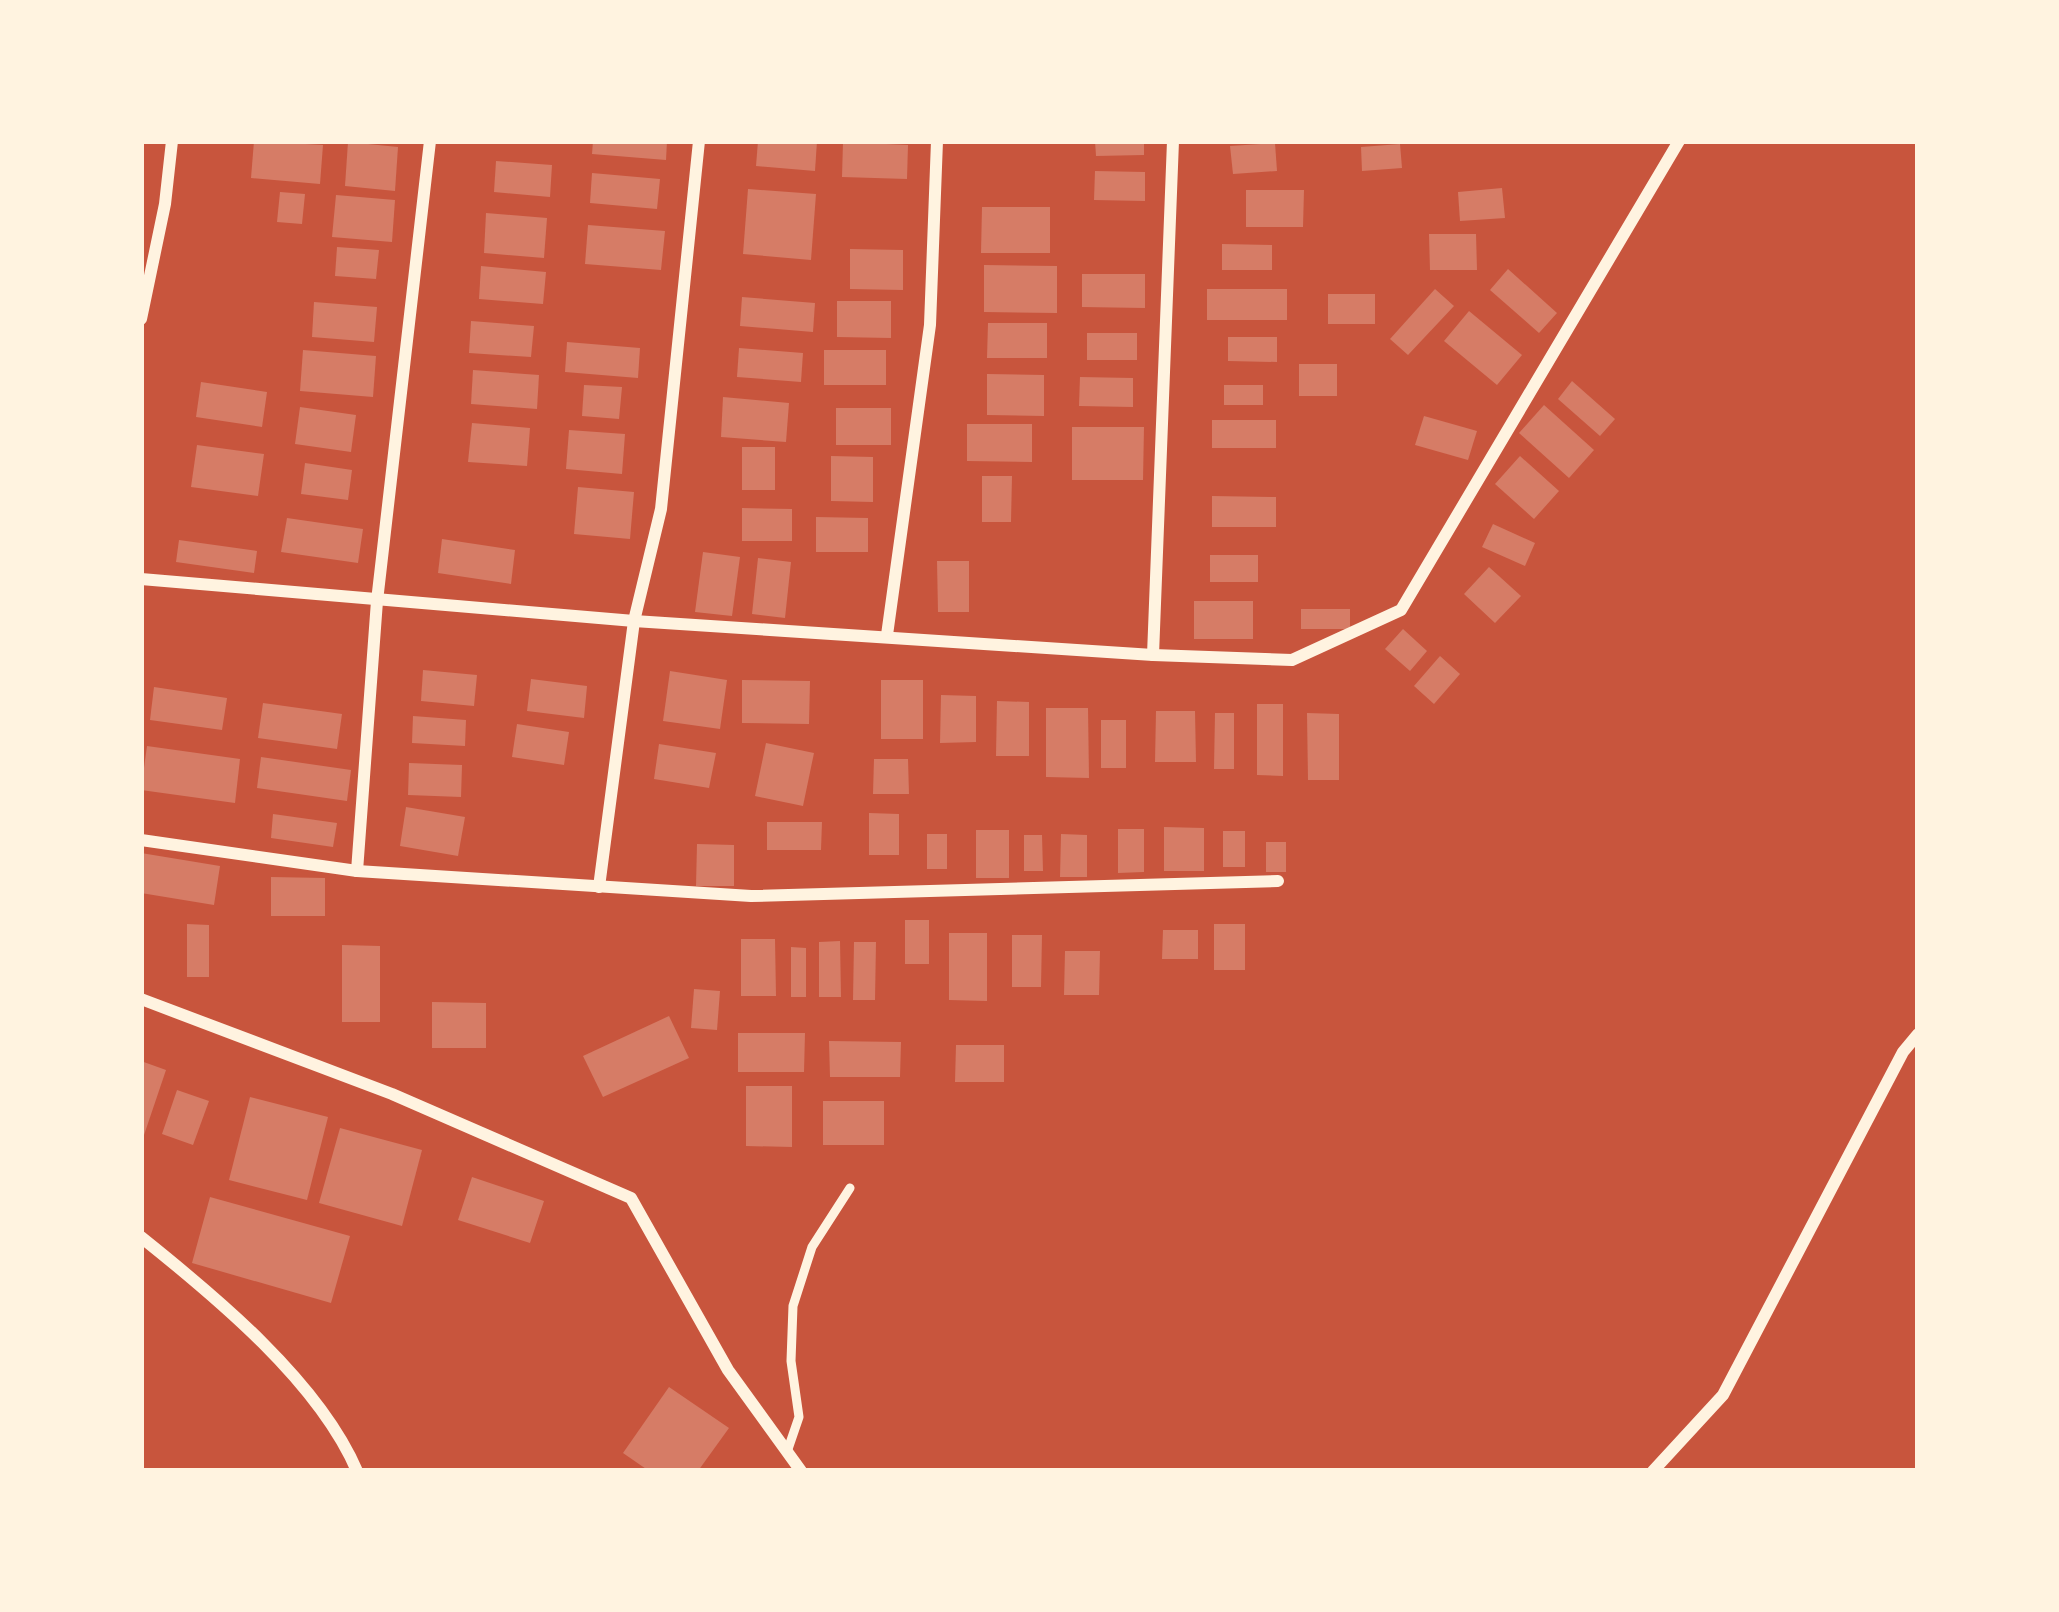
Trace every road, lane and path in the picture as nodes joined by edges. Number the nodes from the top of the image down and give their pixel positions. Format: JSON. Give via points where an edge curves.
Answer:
{"nodes":[{"id":1,"x":172,"y":141,"type":"edge"},
{"id":2,"x":430,"y":141,"type":"edge"},
{"id":3,"x":699,"y":141,"type":"edge"},
{"id":4,"x":937,"y":141,"type":"edge"},
{"id":5,"x":1173,"y":141,"type":"edge"},
{"id":6,"x":1679,"y":141,"type":"edge"},
{"id":7,"x":141,"y":319,"type":"edge"},
{"id":8,"x":141,"y":579,"type":"edge"},
{"id":9,"x":376,"y":601,"type":"junction"},
{"id":10,"x":634,"y":621,"type":"junction"},
{"id":11,"x":887,"y":635,"type":"junction"},
{"id":12,"x":1153,"y":655,"type":"junction"},
{"id":13,"x":141,"y":840,"type":"edge"},
{"id":14,"x":357,"y":871,"type":"junction"},
{"id":15,"x":1278,"y":881,"type":"dead end"},
{"id":16,"x":599,"y":887,"type":"junction"},
{"id":17,"x":141,"y":999,"type":"edge"},
{"id":18,"x":1918,"y":1034,"type":"edge"},
{"id":19,"x":1911,"y":1052,"type":"edge"},
{"id":20,"x":850,"y":1188,"type":"dead end"},
{"id":21,"x":141,"y":1237,"type":"edge"},
{"id":22,"x":787,"y":1452,"type":"junction"},
{"id":23,"x":357,"y":1471,"type":"edge"},
{"id":24,"x":801,"y":1471,"type":"edge"},
{"id":25,"x":1653,"y":1471,"type":"edge"}],
"edges":[{"from":1,"to":7,"type":"street"},
{"from":2,"to":9,"type":"street"},
{"from":3,"to":10,"type":"street","via":[[661,509]]},
{"from":4,"to":11,"type":"street","via":[[930,325]]},
{"from":5,"to":12,"type":"street"},
{"from":6,"to":12,"type":"street","via":[[1400,610],[1292,660]]},
{"from":8,"to":9,"type":"street"},
{"from":9,"to":10,"type":"street"},
{"from":9,"to":14,"type":"street"},
{"from":10,"to":11,"type":"street"},
{"from":10,"to":16,"type":"street"},
{"from":11,"to":12,"type":"street"},
{"from":13,"to":14,"type":"street"},
{"from":14,"to":16,"type":"street"},
{"from":15,"to":16,"type":"street","via":[[751,896]]},
{"from":17,"to":22,"type":"street","via":[[392,1094],[631,1198],[728,1370]]},
{"from":18,"to":19,"type":"street"},
{"from":19,"to":25,"type":"street","via":[[1723,1395]]},
{"from":20,"to":22,"type":"lane","via":[[812,1247],[793,1306],[799,1417]]},
{"from":21,"to":23,"type":"street","via":[[225,1304],[340,1431]]},
{"from":22,"to":24,"type":"street"}]}
